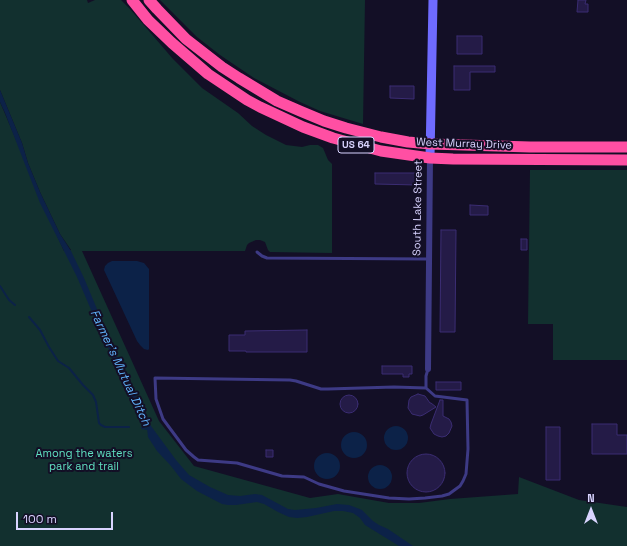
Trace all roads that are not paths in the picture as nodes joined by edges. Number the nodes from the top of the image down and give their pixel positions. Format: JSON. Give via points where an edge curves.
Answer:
{"nodes":[{"id":1,"x":132,"y":0,"type":"edge"},
{"id":2,"x":149,"y":0,"type":"edge"},
{"id":3,"x":433,"y":0,"type":"edge"},
{"id":4,"x":431,"y":144,"type":"junction"},
{"id":5,"x":627,"y":147,"type":"edge"},
{"id":6,"x":430,"y":158,"type":"junction"},
{"id":7,"x":627,"y":160,"type":"edge"},
{"id":8,"x":257,"y":252,"type":"dead end"},
{"id":9,"x":430,"y":259,"type":"junction"},
{"id":10,"x":428,"y":369,"type":"joint"},
{"id":11,"x":426,"y":388,"type":"junction"}],
"edges":[{"from":1,"to":6,"type":"highway","name":"West Murray Drive","number":"US 64","via":[[148,20],[190,60],[254,103],[303,127],[333,138],[380,151]]},
{"from":2,"to":4,"type":"highway","name":"West Murray Drive","number":"US 64","via":[[203,53],[277,101],[346,128],[381,137]]},
{"from":3,"to":4,"type":"street","name":"South Lake Street"},
{"from":4,"to":5,"type":"highway","name":"West Murray Drive","number":"US 64"},
{"from":4,"to":6,"type":"street","name":"South Lake Street"},
{"from":6,"to":7,"type":"highway","name":"West Murray Drive","number":"US 64"},
{"from":6,"to":9,"type":"street","name":"South Lake Street"},
{"from":8,"to":9,"type":"lane","via":[[268,258]]},
{"from":9,"to":10,"type":"street","name":"South Lake Street"},
{"from":10,"to":11,"type":"lane"},
{"from":11,"to":11,"type":"lane","via":[[321,389],[290,380],[155,378],[156,399],[163,419],[186,450],[198,460],[237,463],[282,476],[304,476],[319,484],[344,491],[409,499],[449,494],[460,486],[466,474],[467,400],[435,396]]}]}
